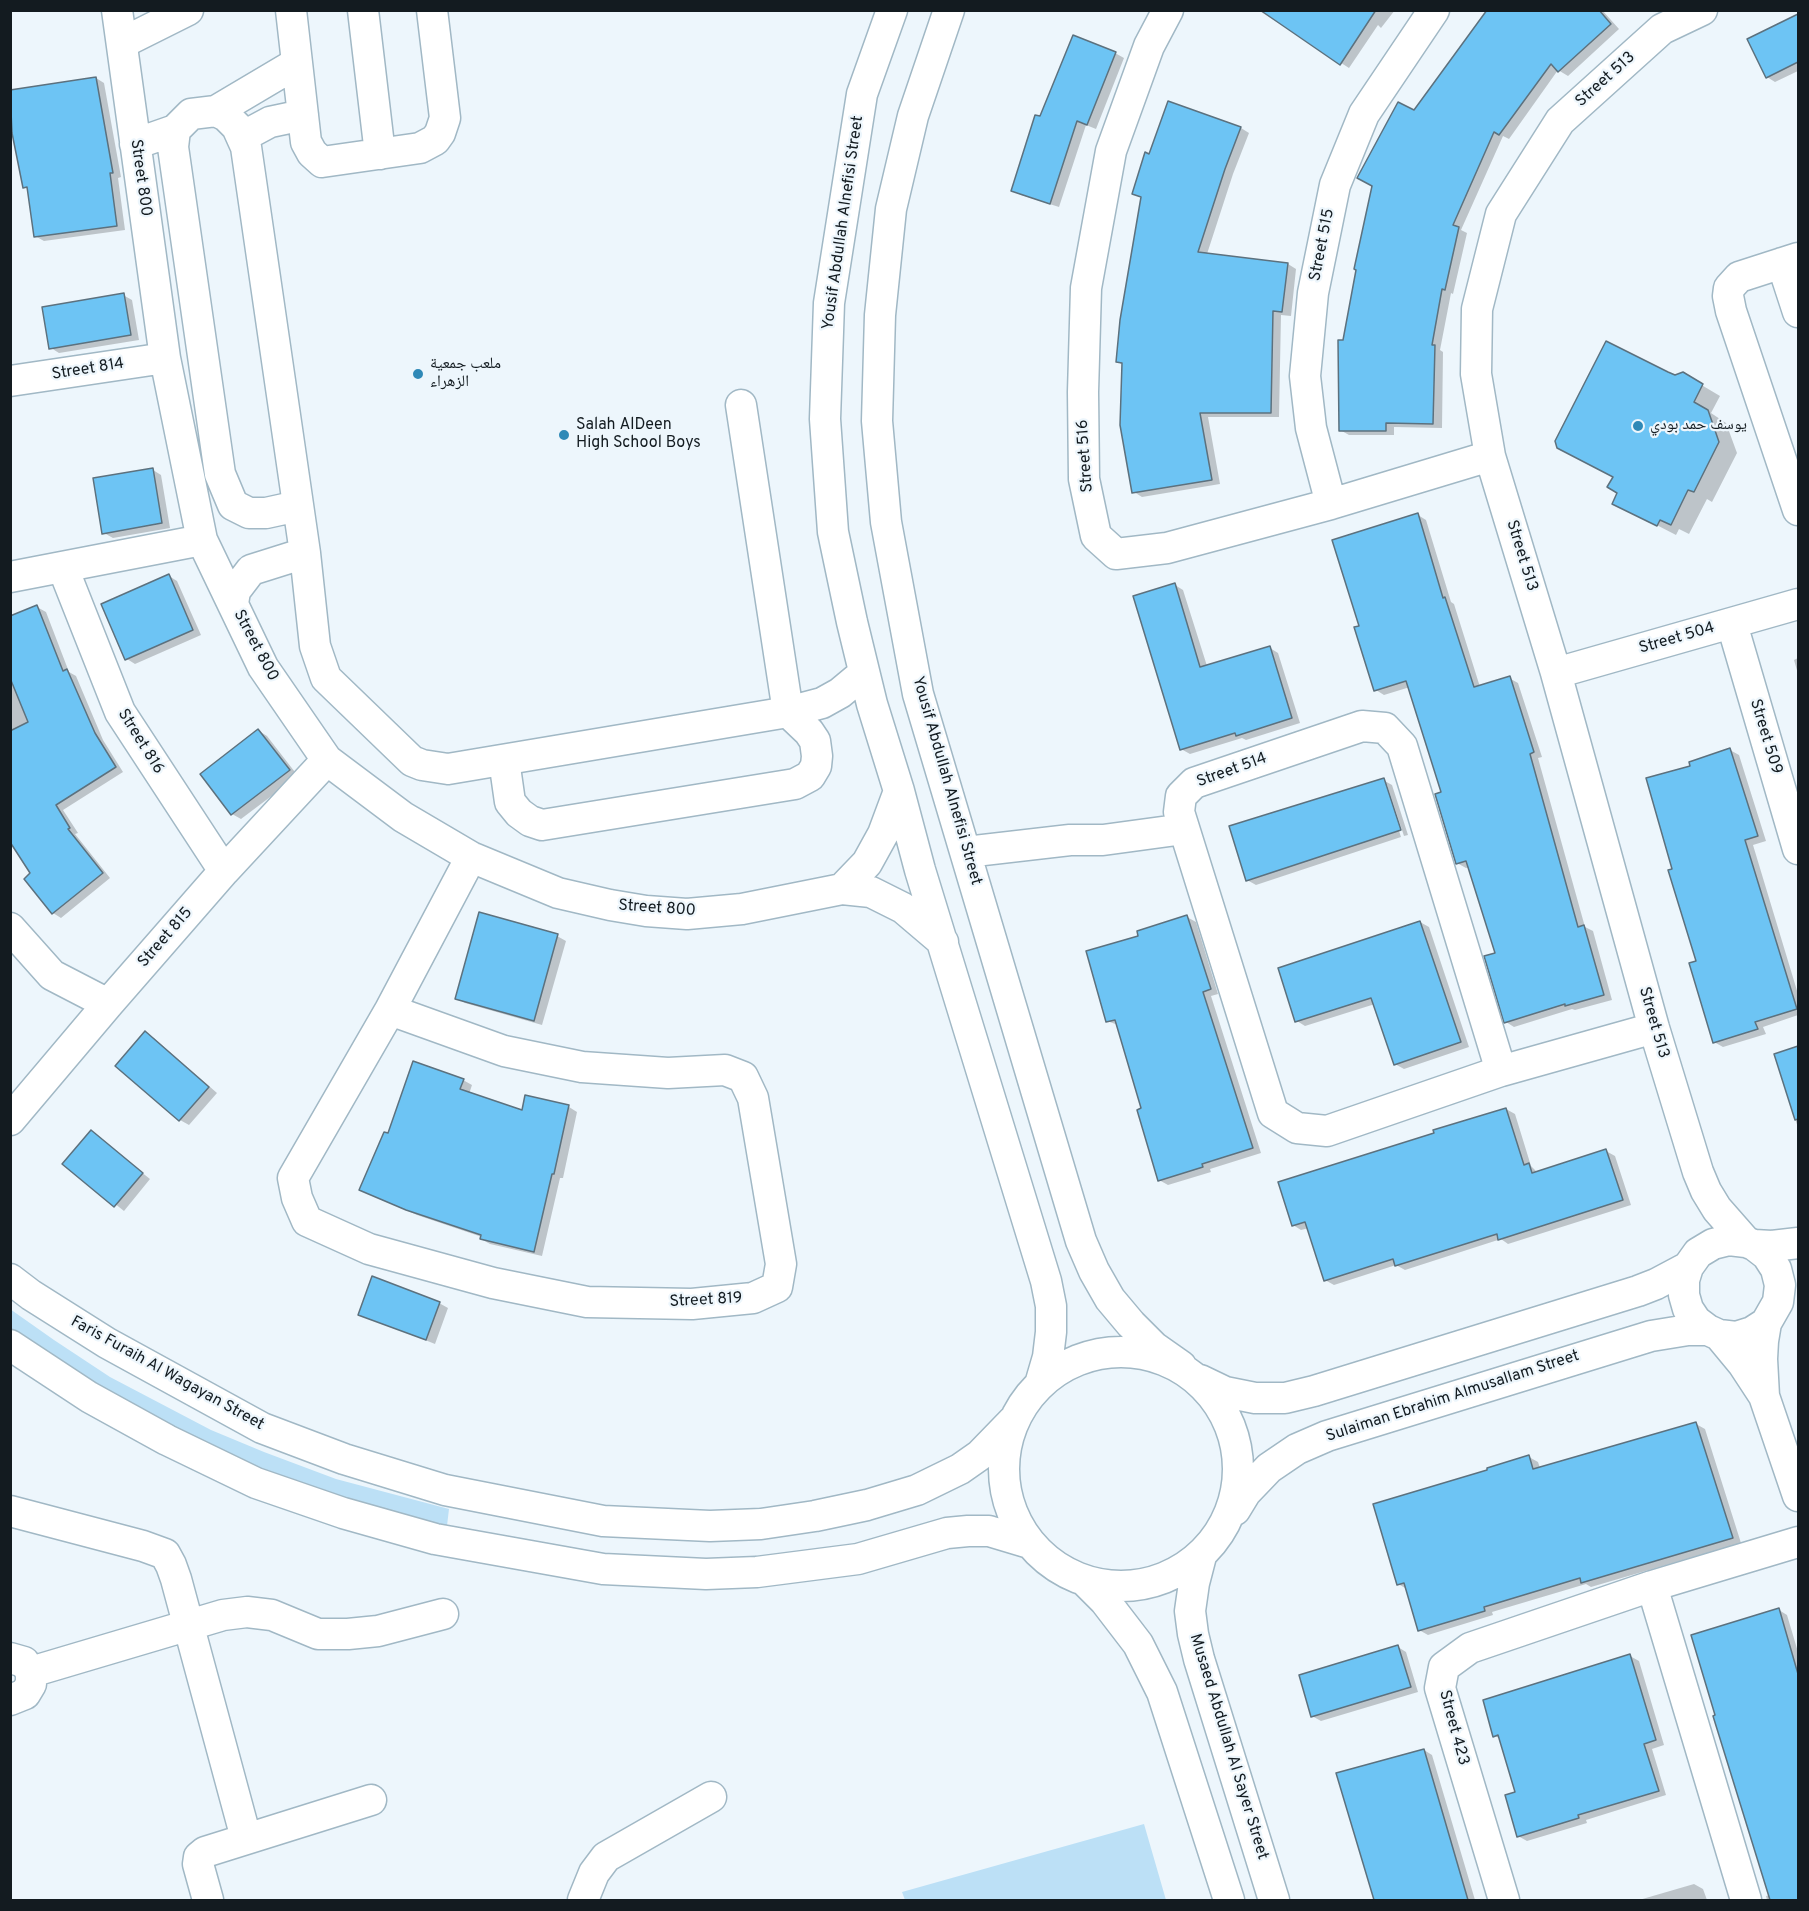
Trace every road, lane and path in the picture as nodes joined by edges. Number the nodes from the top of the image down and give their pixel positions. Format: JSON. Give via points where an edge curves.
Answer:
{"nodes":[{"id":1,"x":117,"y":10,"type":"edge"},
{"id":2,"x":188,"y":10,"type":"edge"},
{"id":3,"x":363,"y":10,"type":"edge"},
{"id":4,"x":432,"y":10,"type":"edge"},
{"id":5,"x":892,"y":10,"type":"edge"},
{"id":6,"x":949,"y":10,"type":"edge"},
{"id":7,"x":1168,"y":10,"type":"edge"},
{"id":8,"x":1434,"y":10,"type":"edge"},
{"id":9,"x":1702,"y":10,"type":"edge"},
{"id":10,"x":298,"y":14,"type":"edge"},
{"id":11,"x":1658,"y":20,"type":"edge"},
{"id":12,"x":122,"y":43,"type":"junction"},
{"id":13,"x":297,"y":63,"type":"junction"},
{"id":14,"x":216,"y":111,"type":"junction"},
{"id":15,"x":303,"y":115,"type":"junction"},
{"id":16,"x":175,"y":130,"type":"junction"},
{"id":17,"x":242,"y":137,"type":"junction"},
{"id":18,"x":135,"y":144,"type":"junction"},
{"id":19,"x":380,"y":154,"type":"junction"},
{"id":20,"x":1790,"y":260,"type":"edge"},
{"id":21,"x":1798,"y":312,"type":"edge"},
{"id":22,"x":165,"y":358,"type":"junction"},
{"id":23,"x":11,"y":377,"type":"edge"},
{"id":24,"x":741,"y":405,"type":"dead end"},
{"id":25,"x":1490,"y":456,"type":"junction"},
{"id":26,"x":1331,"y":504,"type":"junction"},
{"id":27,"x":298,"y":506,"type":"junction"},
{"id":28,"x":1798,"y":510,"type":"edge"},
{"id":29,"x":202,"y":540,"type":"junction"},
{"id":30,"x":305,"y":553,"type":"junction"},
{"id":31,"x":63,"y":568,"type":"junction"},
{"id":32,"x":10,"y":577,"type":"edge"},
{"id":33,"x":233,"y":604,"type":"junction"},
{"id":34,"x":1798,"y":604,"type":"edge"},
{"id":35,"x":1732,"y":624,"type":"junction"},
{"id":36,"x":864,"y":673,"type":"junction"},
{"id":37,"x":1556,"y":673,"type":"junction"},
{"id":38,"x":788,"y":712,"type":"junction"},
{"id":39,"x":327,"y":760,"type":"junction"},
{"id":40,"x":504,"y":760,"type":"junction"},
{"id":41,"x":899,"y":791,"type":"junction"},
{"id":42,"x":1790,"y":792,"type":"edge"},
{"id":43,"x":1184,"y":829,"type":"junction"},
{"id":44,"x":1798,"y":849,"type":"edge"},
{"id":45,"x":966,"y":852,"type":"junction"},
{"id":46,"x":471,"y":857,"type":"junction"},
{"id":47,"x":224,"y":871,"type":"junction"},
{"id":48,"x":842,"y":889,"type":"junction"},
{"id":49,"x":10,"y":928,"type":"edge"},
{"id":50,"x":943,"y":942,"type":"junction"},
{"id":51,"x":108,"y":1004,"type":"junction"},
{"id":52,"x":390,"y":1010,"type":"junction"},
{"id":53,"x":1654,"y":1028,"type":"junction"},
{"id":54,"x":1501,"y":1071,"type":"junction"},
{"id":55,"x":10,"y":1120,"type":"edge"},
{"id":56,"x":1698,"y":1172,"type":"junction"},
{"id":57,"x":1798,"y":1243,"type":"edge"},
{"id":58,"x":1750,"y":1244,"type":"junction"},
{"id":59,"x":1693,"y":1260,"type":"junction"},
{"id":60,"x":10,"y":1279,"type":"edge"},
{"id":61,"x":1780,"y":1310,"type":"edge"},
{"id":62,"x":1713,"y":1333,"type":"junction"},
{"id":63,"x":10,"y":1345,"type":"edge"},
{"id":64,"x":1424,"y":1356,"type":"junction"},
{"id":65,"x":1190,"y":1373,"type":"junction"},
{"id":66,"x":1041,"y":1381,"type":"junction"},
{"id":67,"x":1764,"y":1396,"type":"junction"},
{"id":68,"x":1440,"y":1400,"type":"junction"},
{"id":69,"x":1013,"y":1421,"type":"junction"},
{"id":70,"x":1798,"y":1496,"type":"edge"},
{"id":71,"x":10,"y":1510,"type":"edge"},
{"id":72,"x":1228,"y":1520,"type":"junction"},
{"id":73,"x":1798,"y":1542,"type":"edge"},
{"id":74,"x":1029,"y":1543,"type":"junction"},
{"id":75,"x":1201,"y":1557,"type":"junction"},
{"id":76,"x":1086,"y":1582,"type":"junction"},
{"id":77,"x":1652,"y":1586,"type":"junction"},
{"id":78,"x":442,"y":1614,"type":"dead end"},
{"id":79,"x":188,"y":1626,"type":"junction"},
{"id":80,"x":21,"y":1665,"type":"edge"},
{"id":81,"x":10,"y":1700,"type":"edge"},
{"id":82,"x":711,"y":1797,"type":"dead end"},
{"id":83,"x":371,"y":1800,"type":"dead end"},
{"id":84,"x":246,"y":1838,"type":"junction"},
{"id":85,"x":208,"y":1900,"type":"edge"},
{"id":86,"x":583,"y":1900,"type":"edge"},
{"id":87,"x":1229,"y":1900,"type":"edge"},
{"id":88,"x":1274,"y":1900,"type":"edge"},
{"id":89,"x":1504,"y":1900,"type":"edge"},
{"id":90,"x":1746,"y":1900,"type":"edge"}],
"edges":[{"from":1,"to":12,"type":"street","name":"Street 800"},
{"from":2,"to":12,"type":"street"},
{"from":3,"to":19,"type":"street"},
{"from":4,"to":19,"type":"street","via":[[445,118],[441,133],[420,148]]},
{"from":5,"to":36,"type":"street","name":"Yousif Abdullah Alnefisi Street","via":[[862,94],[829,303],[825,419],[833,532]]},
{"from":6,"to":45,"type":"street","name":"Yousif Abdullah Alnefisi Street","via":[[913,116],[891,209],[880,315],[877,421],[886,522],[918,694]]},
{"from":7,"to":26,"type":"street","name":"Street 516","via":[[1149,46],[1111,151],[1086,288],[1084,479],[1096,536],[1116,554],[1167,548]]},
{"from":8,"to":26,"type":"street","name":"Street 515","via":[[1364,114],[1335,186],[1313,293],[1305,376],[1311,428]]},
{"from":9,"to":11,"type":"street","name":"Street 513"},
{"from":10,"to":13,"type":"street"},
{"from":11,"to":25,"type":"street","name":"Street 513","via":[[1560,121],[1501,214],[1477,309],[1476,374]]},
{"from":12,"to":18,"type":"street","name":"Street 800"},
{"from":13,"to":14,"type":"street"},
{"from":13,"to":15,"type":"street"},
{"from":14,"to":16,"type":"street","via":[[191,114]]},
{"from":14,"to":17,"type":"street","via":[[237,127]]},
{"from":15,"to":17,"type":"street","via":[[270,122]]},
{"from":15,"to":19,"type":"street","via":[[306,142],[322,162]]},
{"from":16,"to":18,"type":"street"},
{"from":16,"to":27,"type":"street","via":[[173,147],[220,474],[232,505],[249,513]]},
{"from":17,"to":27,"type":"street"},
{"from":18,"to":22,"type":"street","name":"Street 800"},
{"from":20,"to":21,"type":"street"},
{"from":20,"to":28,"type":"street","via":[[1739,277],[1729,288],[1728,296]]},
{"from":22,"to":23,"type":"street","name":"Street 814"},
{"from":22,"to":29,"type":"street","name":"Street 800"},
{"from":24,"to":38,"type":"street"},
{"from":25,"to":26,"type":"street","name":"Street 516"},
{"from":25,"to":37,"type":"street","name":"Street 513"},
{"from":27,"to":30,"type":"street"},
{"from":29,"to":31,"type":"street"},
{"from":29,"to":33,"type":"street","name":"Street 800"},
{"from":30,"to":33,"type":"street","via":[[251,570],[235,591]]},
{"from":30,"to":40,"type":"street","via":[[315,646],[326,678],[412,761],[448,770]]},
{"from":31,"to":32,"type":"street"},
{"from":31,"to":47,"type":"street","name":"Street 816","via":[[120,712]]},
{"from":33,"to":39,"type":"street","name":"Street 800","via":[[263,667]]},
{"from":34,"to":35,"type":"street","name":"Street 504"},
{"from":35,"to":37,"type":"street","name":"Street 504"},
{"from":35,"to":42,"type":"street","name":"Street 509"},
{"from":36,"to":38,"type":"street","via":[[822,703]]},
{"from":36,"to":41,"type":"street","name":"Yousif Abdullah Alnefisi Street"},
{"from":37,"to":53,"type":"street","name":"Street 513"},
{"from":38,"to":40,"type":"street"},
{"from":38,"to":40,"type":"street","via":[[815,741],[817,756],[810,776],[795,784],[542,825],[530,821],[510,802]]},
{"from":39,"to":46,"type":"street","name":"Street 800","via":[[403,817]]},
{"from":39,"to":47,"type":"street","name":"Street 815"},
{"from":41,"to":48,"type":"street","via":[[867,863]]},
{"from":41,"to":50,"type":"street","name":"Yousif Abdullah Alnefisi Street"},
{"from":42,"to":44,"type":"street","name":"Street 509"},
{"from":43,"to":45,"type":"street"},
{"from":43,"to":54,"type":"street","name":"Street 514","via":[[1273,1113],[1297,1128],[1327,1131]]},
{"from":43,"to":54,"type":"street","name":"Street 514","via":[[1179,812],[1181,796],[1194,783],[1362,726],[1385,728],[1402,746]]},
{"from":45,"to":65,"type":"street","name":"Yousif Abdullah Alnefisi Street","via":[[1081,1241],[1110,1299],[1154,1347]]},
{"from":46,"to":48,"type":"street","name":"Street 800","via":[[558,892],[646,911],[687,914],[742,909]]},
{"from":46,"to":52,"type":"street","name":"Street 819"},
{"from":47,"to":51,"type":"street","name":"Street 815"},
{"from":48,"to":50,"type":"street","name":"Street 800","via":[[871,892],[903,908]]},
{"from":49,"to":51,"type":"street","via":[[52,975]]},
{"from":50,"to":66,"type":"street","name":"Yousif Abdullah Alnefisi Street","via":[[1046,1281],[1051,1332]]},
{"from":51,"to":55,"type":"street","name":"Street 815"},
{"from":52,"to":52,"type":"street","name":"Street 819","via":[[293,1178],[307,1221],[369,1249],[493,1283],[587,1302],[692,1304],[753,1298],[777,1287],[782,1264],[753,1098],[743,1077],[725,1070],[668,1073],[582,1067],[504,1051]]},
{"from":53,"to":54,"type":"street","name":"Street 514"},
{"from":53,"to":56,"type":"street","name":"Street 513"},
{"from":56,"to":58,"type":"street","name":"Street 513","via":[[1717,1209]]},
{"from":56,"to":59,"type":"street","name":"Street 513","via":[[1700,1212]]},
{"from":57,"to":58,"type":"street"},
{"from":58,"to":59,"type":"street","via":[[1729,1240],[1713,1244]]},
{"from":58,"to":61,"type":"street","via":[[1767,1256],[1776,1269]]},
{"from":59,"to":62,"type":"street","via":[[1684,1280],[1686,1302],[1696,1321]]},
{"from":59,"to":64,"type":"street","via":[[1638,1291]]},
{"from":60,"to":69,"type":"street","name":"Faris Furaih Al Wagayan Street","via":[[107,1343],[262,1428],[344,1459],[445,1490],[603,1521],[761,1524],[867,1505],[917,1490],[960,1469]]},
{"from":61,"to":62,"type":"street","via":[[1752,1332],[1736,1337]]},
{"from":61,"to":67,"type":"street","via":[[1762,1359]]},
{"from":62,"to":67,"type":"street","via":[[1743,1364]]},
{"from":62,"to":68,"type":"street","name":"Sulaiman Ebrahim Almusallam Street","via":[[1688,1330],[1651,1336]]},
{"from":63,"to":74,"type":"street","via":[[89,1397],[256,1483],[435,1539],[603,1569],[706,1574],[757,1572],[848,1560],[968,1531],[989,1532]]},
{"from":64,"to":65,"type":"street","via":[[1285,1398],[1255,1398],[1226,1392]]},
{"from":64,"to":68,"type":"street","via":[[1417,1363],[1415,1384],[1430,1399]]},
{"from":65,"to":66,"type":"street","via":[[1146,1353],[1108,1351],[1073,1360]]},
{"from":65,"to":72,"type":"street","via":[[1223,1408],[1237,1445],[1239,1483]]},
{"from":66,"to":69,"type":"street"},
{"from":67,"to":70,"type":"street"},
{"from":68,"to":72,"type":"street","name":"Sulaiman Ebrahim Almusallam Street","via":[[1297,1449],[1269,1468],[1246,1492]]},
{"from":69,"to":74,"type":"street","via":[[1005,1452],[1004,1484],[1013,1515]]},
{"from":71,"to":79,"type":"street","via":[[165,1554]]},
{"from":72,"to":75,"type":"street","name":"Sulaiman Ebrahim Almusallam Street"},
{"from":73,"to":77,"type":"street","name":"Street 423"},
{"from":74,"to":76,"type":"street","via":[[1055,1566]]},
{"from":75,"to":76,"type":"street","via":[[1167,1578],[1147,1583],[1127,1587]]},
{"from":75,"to":88,"type":"street","name":"Musaed Abdullah Al Sayer Street","via":[[1190,1611],[1193,1634]]},
{"from":76,"to":87,"type":"street","via":[[1138,1644],[1162,1692]]},
{"from":77,"to":89,"type":"street","name":"Street 423","via":[[1470,1648],[1444,1667],[1440,1688]]},
{"from":77,"to":90,"type":"street"},
{"from":78,"to":79,"type":"street","via":[[378,1631],[348,1634],[318,1634],[272,1615],[247,1612]]},
{"from":79,"to":80,"type":"street"},
{"from":79,"to":84,"type":"street"},
{"from":80,"to":81,"type":"street","via":[[31,1684],[25,1694]]},
{"from":82,"to":86,"type":"street","via":[[606,1857],[594,1873]]},
{"from":83,"to":84,"type":"street"},
{"from":84,"to":85,"type":"street","via":[[199,1857]]}]}
